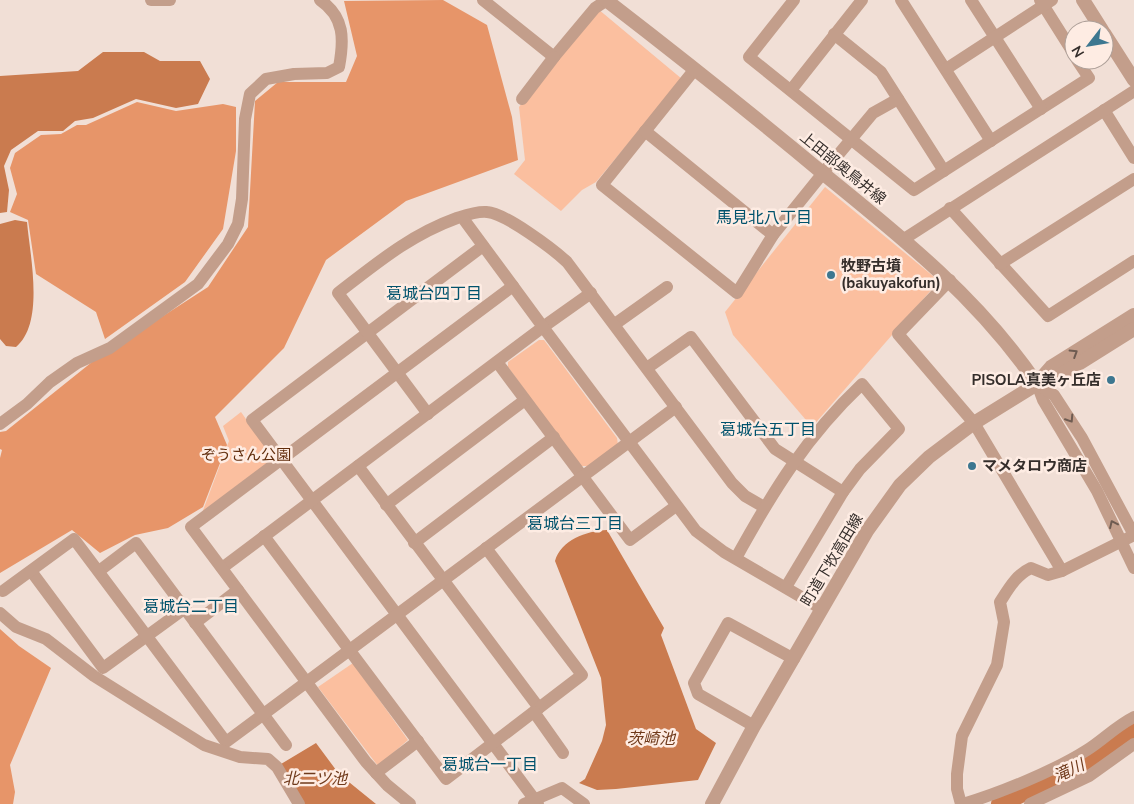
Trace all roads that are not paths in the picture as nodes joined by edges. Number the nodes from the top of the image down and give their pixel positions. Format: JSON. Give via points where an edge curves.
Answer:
{"nodes":[{"id":1,"x":151,"y":0,"type":"edge"},
{"id":2,"x":170,"y":0,"type":"edge"},
{"id":3,"x":320,"y":0,"type":"edge"},
{"id":4,"x":483,"y":0,"type":"edge"},
{"id":5,"x":606,"y":0,"type":"edge"},
{"id":6,"x":794,"y":0,"type":"edge"},
{"id":7,"x":862,"y":0,"type":"edge"},
{"id":8,"x":901,"y":0,"type":"edge"},
{"id":9,"x":971,"y":0,"type":"edge"},
{"id":10,"x":1082,"y":0,"type":"edge"},
{"id":11,"x":1045,"y":2,"type":"edge"},
{"id":12,"x":1095,"y":20,"type":"edge"},
{"id":13,"x":834,"y":34,"type":"junction"},
{"id":14,"x":1064,"y":36,"type":"edge"},
{"id":15,"x":994,"y":37,"type":"junction"},
{"id":16,"x":1114,"y":49,"type":"edge"},
{"id":17,"x":554,"y":57,"type":"junction"},
{"id":18,"x":946,"y":68,"type":"junction"},
{"id":19,"x":695,"y":69,"type":"junction"},
{"id":20,"x":1084,"y":70,"type":"edge"},
{"id":21,"x":1134,"y":80,"type":"edge"},
{"id":22,"x":790,"y":90,"type":"junction"},
{"id":23,"x":1134,"y":91,"type":"edge"},
{"id":24,"x":522,"y":99,"type":"dead end"},
{"id":25,"x":898,"y":99,"type":"junction"},
{"id":26,"x":1041,"y":109,"type":"junction"},
{"id":27,"x":1104,"y":110,"type":"junction"},
{"id":28,"x":645,"y":131,"type":"junction"},
{"id":29,"x":852,"y":139,"type":"junction"},
{"id":30,"x":992,"y":141,"type":"junction"},
{"id":31,"x":1134,"y":158,"type":"edge"},
{"id":32,"x":944,"y":171,"type":"junction"},
{"id":33,"x":823,"y":173,"type":"junction"},
{"id":34,"x":1134,"y":179,"type":"edge"},
{"id":35,"x":950,"y":208,"type":"junction"},
{"id":36,"x":462,"y":217,"type":"junction"},
{"id":37,"x":773,"y":235,"type":"junction"},
{"id":38,"x":904,"y":239,"type":"junction"},
{"id":39,"x":483,"y":246,"type":"junction"},
{"id":40,"x":1134,"y":261,"type":"edge"},
{"id":41,"x":1000,"y":264,"type":"junction"},
{"id":42,"x":950,"y":280,"type":"junction"},
{"id":43,"x":513,"y":286,"type":"junction"},
{"id":44,"x":667,"y":287,"type":"dead end"},
{"id":45,"x":591,"y":293,"type":"junction"},
{"id":46,"x":1134,"y":315,"type":"edge"},
{"id":47,"x":615,"y":324,"type":"junction"},
{"id":48,"x":544,"y":327,"type":"junction"},
{"id":49,"x":1134,"y":328,"type":"edge"},
{"id":50,"x":368,"y":332,"type":"junction"},
{"id":51,"x":497,"y":362,"type":"junction"},
{"id":52,"x":647,"y":368,"type":"junction"},
{"id":53,"x":397,"y":372,"type":"junction"},
{"id":54,"x":1037,"y":384,"type":"junction"},
{"id":55,"x":526,"y":400,"type":"junction"},
{"id":56,"x":676,"y":407,"type":"junction"},
{"id":57,"x":428,"y":414,"type":"junction"},
{"id":58,"x":974,"y":423,"type":"junction"},
{"id":59,"x":0,"y":424,"type":"edge"},
{"id":60,"x":554,"y":437,"type":"junction"},
{"id":61,"x":629,"y":442,"type":"junction"},
{"id":62,"x":281,"y":460,"type":"junction"},
{"id":63,"x":792,"y":462,"type":"junction"},
{"id":64,"x":358,"y":466,"type":"junction"},
{"id":65,"x":583,"y":476,"type":"junction"},
{"id":66,"x":843,"y":492,"type":"junction"},
{"id":67,"x":311,"y":500,"type":"junction"},
{"id":68,"x":386,"y":505,"type":"junction"},
{"id":69,"x":676,"y":506,"type":"junction"},
{"id":70,"x":764,"y":507,"type":"junction"},
{"id":71,"x":1134,"y":535,"type":"edge"},
{"id":72,"x":264,"y":536,"type":"junction"},
{"id":73,"x":1122,"y":541,"type":"junction"},
{"id":74,"x":414,"y":543,"type":"junction"},
{"id":75,"x":486,"y":548,"type":"junction"},
{"id":76,"x":736,"y":558,"type":"junction"},
{"id":77,"x":222,"y":568,"type":"junction"},
{"id":78,"x":1134,"y":568,"type":"edge"},
{"id":79,"x":31,"y":571,"type":"junction"},
{"id":80,"x":98,"y":571,"type":"junction"},
{"id":81,"x":1062,"y":571,"type":"junction"},
{"id":82,"x":443,"y":581,"type":"junction"},
{"id":83,"x":786,"y":587,"type":"junction"},
{"id":84,"x":238,"y":590,"type":"junction"},
{"id":85,"x":3,"y":591,"type":"dead end"},
{"id":86,"x":184,"y":608,"type":"junction"},
{"id":87,"x":822,"y":609,"type":"junction"},
{"id":88,"x":397,"y":615,"type":"junction"},
{"id":89,"x":2,"y":618,"type":"edge"},
{"id":90,"x":195,"y":623,"type":"junction"},
{"id":91,"x":147,"y":636,"type":"junction"},
{"id":92,"x":350,"y":651,"type":"junction"},
{"id":93,"x":794,"y":659,"type":"junction"},
{"id":94,"x":307,"y":683,"type":"junction"},
{"id":95,"x":536,"y":710,"type":"junction"},
{"id":96,"x":264,"y":715,"type":"junction"},
{"id":97,"x":1134,"y":717,"type":"edge"},
{"id":98,"x":754,"y":726,"type":"junction"},
{"id":99,"x":418,"y":741,"type":"junction"},
{"id":100,"x":492,"y":743,"type":"junction"},
{"id":101,"x":1134,"y":744,"type":"edge"},
{"id":102,"x":286,"y":745,"type":"dead end"},
{"id":103,"x":563,"y":753,"type":"dead end"},
{"id":104,"x":376,"y":773,"type":"junction"},
{"id":105,"x":532,"y":803,"type":"edge"},
{"id":106,"x":299,"y":804,"type":"edge"},
{"id":107,"x":410,"y":804,"type":"edge"},
{"id":108,"x":584,"y":804,"type":"edge"},
{"id":109,"x":712,"y":804,"type":"edge"},
{"id":110,"x":962,"y":804,"type":"edge"},
{"id":111,"x":1030,"y":804,"type":"edge"}],
"edges":[{"from":1,"to":2,"type":"street"},
{"from":3,"to":59,"type":"street","via":[[334,10],[341,28],[339,67],[327,73],[266,79],[250,94],[245,119],[238,224],[228,244],[198,284],[110,348],[77,363],[50,382]]},
{"from":4,"to":17,"type":"street"},
{"from":5,"to":17,"type":"street","via":[[595,8]]},
{"from":5,"to":19,"type":"street","name":"上田部奥鳥井線"},
{"from":6,"to":22,"type":"street","via":[[749,57]]},
{"from":7,"to":13,"type":"street"},
{"from":8,"to":18,"type":"street"},
{"from":9,"to":15,"type":"street"},
{"from":10,"to":12,"type":"street"},
{"from":11,"to":14,"type":"street"},
{"from":11,"to":15,"type":"street"},
{"from":13,"to":22,"type":"street"},
{"from":13,"to":25,"type":"street","via":[[881,72]]},
{"from":15,"to":18,"type":"street"},
{"from":15,"to":26,"type":"street"},
{"from":16,"to":21,"type":"street"},
{"from":17,"to":24,"type":"street"},
{"from":18,"to":30,"type":"street"},
{"from":19,"to":28,"type":"street"},
{"from":19,"to":33,"type":"street","name":"上田部奥鳥井線"},
{"from":20,"to":26,"type":"street","via":[[1089,78]]},
{"from":22,"to":29,"type":"street"},
{"from":23,"to":27,"type":"street"},
{"from":25,"to":29,"type":"street","via":[[872,114]]},
{"from":25,"to":32,"type":"street"},
{"from":26,"to":30,"type":"street"},
{"from":27,"to":31,"type":"street"},
{"from":27,"to":35,"type":"street"},
{"from":28,"to":37,"type":"street"},
{"from":28,"to":37,"type":"street","via":[[602,184],[609,191],[737,293]]},
{"from":29,"to":32,"type":"street","via":[[914,190]]},
{"from":29,"to":33,"type":"street"},
{"from":30,"to":32,"type":"street"},
{"from":33,"to":37,"type":"street"},
{"from":33,"to":38,"type":"street","name":"上田部奥鳥井線"},
{"from":34,"to":41,"type":"street"},
{"from":35,"to":38,"type":"street"},
{"from":35,"to":41,"type":"street"},
{"from":36,"to":39,"type":"street"},
{"from":36,"to":45,"type":"street","via":[[487,212],[502,217],[558,254]]},
{"from":36,"to":50,"type":"street","via":[[412,237],[338,293]]},
{"from":38,"to":42,"type":"street","name":"上田部奥鳥井線"},
{"from":39,"to":43,"type":"street"},
{"from":39,"to":50,"type":"street"},
{"from":40,"to":41,"type":"street","via":[[1048,316]]},
{"from":42,"to":54,"type":"street","name":"上田部奥鳥井線","via":[[1008,344]]},
{"from":42,"to":58,"type":"street","via":[[898,334]]},
{"from":43,"to":48,"type":"street"},
{"from":43,"to":53,"type":"street"},
{"from":44,"to":47,"type":"street"},
{"from":45,"to":47,"type":"street"},
{"from":45,"to":48,"type":"street"},
{"from":54,"to":46,"type":"street","one_way":true,"via":[[1051,367]]},
{"from":47,"to":52,"type":"street"},
{"from":48,"to":51,"type":"street"},
{"from":48,"to":61,"type":"street"},
{"from":49,"to":54,"type":"street","via":[[1059,376]]},
{"from":50,"to":53,"type":"street"},
{"from":50,"to":62,"type":"street","via":[[252,420]]},
{"from":51,"to":55,"type":"street"},
{"from":51,"to":57,"type":"street"},
{"from":52,"to":56,"type":"street"},
{"from":52,"to":63,"type":"street","via":[[691,337],[768,441]]},
{"from":53,"to":57,"type":"street"},
{"from":53,"to":62,"type":"street"},
{"from":54,"to":58,"type":"street","name":"町道下牧高田線"},
{"from":54,"to":71,"type":"street","one_way":true,"via":[[1054,394],[1097,464]]},
{"from":73,"to":54,"type":"street","one_way":true},
{"from":55,"to":60,"type":"street"},
{"from":55,"to":68,"type":"street"},
{"from":56,"to":61,"type":"street"},
{"from":56,"to":70,"type":"street","via":[[738,490]]},
{"from":57,"to":64,"type":"street"},
{"from":58,"to":81,"type":"street"},
{"from":58,"to":87,"type":"street","name":"町道下牧高田線","via":[[929,457],[900,485],[867,531]]},
{"from":60,"to":65,"type":"street"},
{"from":60,"to":74,"type":"street"},
{"from":61,"to":65,"type":"street"},
{"from":61,"to":69,"type":"street"},
{"from":62,"to":67,"type":"street"},
{"from":62,"to":77,"type":"street","via":[[191,527]]},
{"from":63,"to":66,"type":"street"},
{"from":63,"to":66,"type":"street","via":[[828,417],[862,384],[899,429]]},
{"from":63,"to":70,"type":"street"},
{"from":64,"to":67,"type":"street"},
{"from":64,"to":68,"type":"street"},
{"from":65,"to":69,"type":"street","via":[[630,540]]},
{"from":65,"to":75,"type":"street"},
{"from":66,"to":83,"type":"street"},
{"from":67,"to":72,"type":"street"},
{"from":67,"to":88,"type":"street"},
{"from":68,"to":74,"type":"street"},
{"from":69,"to":76,"type":"street","via":[[706,539]]},
{"from":70,"to":76,"type":"street"},
{"from":71,"to":73,"type":"street"},
{"from":72,"to":77,"type":"street"},
{"from":72,"to":92,"type":"street"},
{"from":73,"to":78,"type":"street"},
{"from":73,"to":81,"type":"street"},
{"from":74,"to":82,"type":"street"},
{"from":75,"to":82,"type":"street"},
{"from":75,"to":95,"type":"street","via":[[582,675]]},
{"from":76,"to":83,"type":"street"},
{"from":77,"to":84,"type":"street"},
{"from":79,"to":80,"type":"street","via":[[74,539]]},
{"from":79,"to":85,"type":"street"},
{"from":79,"to":91,"type":"street","via":[[103,668]]},
{"from":80,"to":86,"type":"street","via":[[136,543]]},
{"from":80,"to":91,"type":"street"},
{"from":81,"to":110,"type":"street","via":[[1048,575],[1031,568],[1013,581],[1000,602],[1004,622],[997,665],[962,736],[957,774]]},
{"from":82,"to":88,"type":"street"},
{"from":82,"to":95,"type":"street"},
{"from":83,"to":87,"type":"street"},
{"from":84,"to":90,"type":"street"},
{"from":84,"to":94,"type":"street"},
{"from":86,"to":90,"type":"street"},
{"from":86,"to":91,"type":"street"},
{"from":87,"to":93,"type":"street","name":"町道下牧高田線"},
{"from":88,"to":92,"type":"street"},
{"from":88,"to":100,"type":"street"},
{"from":89,"to":106,"type":"street","via":[[46,639],[94,676],[204,745],[240,757],[268,759],[277,767]]},
{"from":90,"to":96,"type":"street"},
{"from":91,"to":96,"type":"street","via":[[226,742]]},
{"from":92,"to":94,"type":"street"},
{"from":92,"to":99,"type":"street"},
{"from":93,"to":98,"type":"street","name":"町道下牧高田線"},
{"from":93,"to":98,"type":"street","via":[[728,623],[694,683],[698,694]]},
{"from":94,"to":96,"type":"street"},
{"from":94,"to":104,"type":"street"},
{"from":95,"to":100,"type":"street"},
{"from":95,"to":103,"type":"street"},
{"from":96,"to":102,"type":"street"},
{"from":97,"to":110,"type":"street","via":[[1076,756],[999,792]]},
{"from":98,"to":109,"type":"street","name":"町道下牧高田線"},
{"from":99,"to":100,"type":"street","via":[[446,779]]},
{"from":99,"to":104,"type":"street"},
{"from":100,"to":105,"type":"street"},
{"from":101,"to":111,"type":"street","via":[[1089,776]]},
{"from":104,"to":107,"type":"street"},
{"from":105,"to":108,"type":"street","via":[[562,788]]}]}
